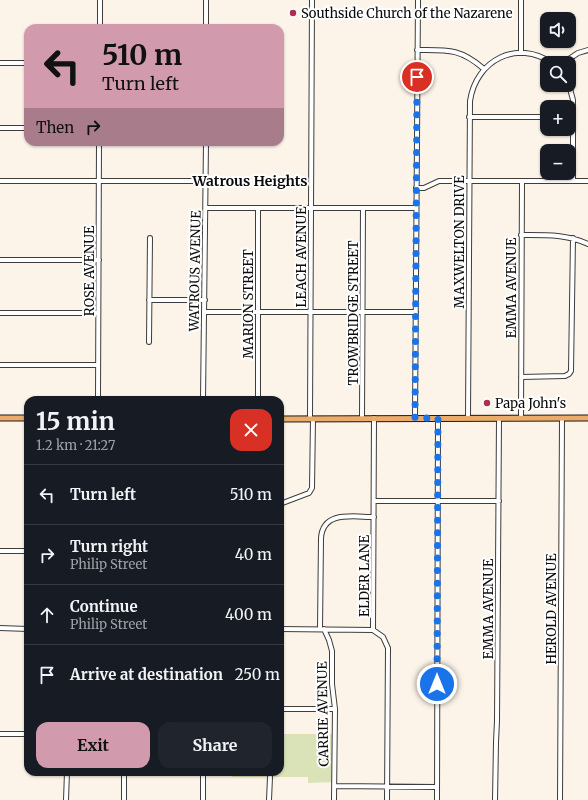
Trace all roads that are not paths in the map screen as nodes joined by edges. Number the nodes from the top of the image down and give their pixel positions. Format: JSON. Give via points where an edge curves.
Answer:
{"nodes":[{"id":1,"x":100,"y":0,"type":"edge"},
{"id":2,"x":206,"y":0,"type":"edge"},
{"id":3,"x":312,"y":0,"type":"edge"},
{"id":4,"x":418,"y":0,"type":"edge"},
{"id":5,"x":521,"y":0,"type":"edge"},
{"id":6,"x":100,"y":24,"type":"edge"},
{"id":7,"x":206,"y":24,"type":"edge"},
{"id":8,"x":417,"y":50,"type":"junction"},
{"id":9,"x":588,"y":50,"type":"edge"},
{"id":10,"x":522,"y":53,"type":"junction"},
{"id":11,"x":572,"y":56,"type":"edge"},
{"id":12,"x":540,"y":57,"type":"edge"},
{"id":13,"x":0,"y":63,"type":"edge"},
{"id":14,"x":24,"y":63,"type":"edge"},
{"id":15,"x":484,"y":69,"type":"junction"},
{"id":16,"x":469,"y":117,"type":"junction"},
{"id":17,"x":540,"y":117,"type":"edge"},
{"id":18,"x":0,"y":128,"type":"edge"},
{"id":19,"x":24,"y":128,"type":"edge"},
{"id":20,"x":572,"y":136,"type":"edge"},
{"id":21,"x":99,"y":146,"type":"edge"},
{"id":22,"x":206,"y":146,"type":"edge"},
{"id":23,"x":0,"y":181,"type":"edge"},
{"id":24,"x":99,"y":181,"type":"junction"},
{"id":25,"x":206,"y":181,"type":"junction"},
{"id":26,"x":469,"y":181,"type":"junction"},
{"id":27,"x":522,"y":181,"type":"junction"},
{"id":28,"x":573,"y":181,"type":"junction"},
{"id":29,"x":588,"y":181,"type":"edge"},
{"id":30,"x":416,"y":188,"type":"junction"},
{"id":31,"x":206,"y":208,"type":"junction"},
{"id":32,"x":258,"y":208,"type":"junction"},
{"id":33,"x":311,"y":208,"type":"junction"},
{"id":34,"x":363,"y":208,"type":"junction"},
{"id":35,"x":416,"y":208,"type":"junction"},
{"id":36,"x":522,"y":235,"type":"junction"},
{"id":37,"x":150,"y":238,"type":"dead end"},
{"id":38,"x":573,"y":238,"type":"junction"},
{"id":39,"x":588,"y":244,"type":"edge"},
{"id":40,"x":0,"y":260,"type":"edge"},
{"id":41,"x":99,"y":260,"type":"junction"},
{"id":42,"x":149,"y":300,"type":"junction"},
{"id":43,"x":205,"y":300,"type":"junction"},
{"id":44,"x":98,"y":312,"type":"junction"},
{"id":45,"x":205,"y":312,"type":"junction"},
{"id":46,"x":258,"y":312,"type":"junction"},
{"id":47,"x":310,"y":312,"type":"junction"},
{"id":48,"x":363,"y":312,"type":"junction"},
{"id":49,"x":416,"y":312,"type":"junction"},
{"id":50,"x":0,"y":313,"type":"edge"},
{"id":51,"x":149,"y":342,"type":"dead end"},
{"id":52,"x":0,"y":365,"type":"edge"},
{"id":53,"x":98,"y":365,"type":"junction"},
{"id":54,"x":521,"y":377,"type":"junction"},
{"id":55,"x":98,"y":396,"type":"edge"},
{"id":56,"x":203,"y":396,"type":"edge"},
{"id":57,"x":258,"y":396,"type":"edge"},
{"id":58,"x":0,"y":418,"type":"edge"},
{"id":59,"x":24,"y":418,"type":"edge"},
{"id":60,"x":362,"y":418,"type":"junction"},
{"id":61,"x":374,"y":418,"type":"junction"},
{"id":62,"x":415,"y":418,"type":"junction"},
{"id":63,"x":438,"y":418,"type":"junction"},
{"id":64,"x":468,"y":418,"type":"junction"},
{"id":65,"x":499,"y":418,"type":"junction"},
{"id":66,"x":521,"y":418,"type":"junction"},
{"id":67,"x":562,"y":418,"type":"junction"},
{"id":68,"x":588,"y":418,"type":"edge"},
{"id":69,"x":284,"y":419,"type":"edge"},
{"id":70,"x":312,"y":419,"type":"junction"},
{"id":71,"x":374,"y":501,"type":"junction"},
{"id":72,"x":438,"y":501,"type":"junction"},
{"id":73,"x":499,"y":501,"type":"junction"},
{"id":74,"x":284,"y":503,"type":"edge"},
{"id":75,"x":374,"y":517,"type":"junction"},
{"id":76,"x":0,"y":551,"type":"edge"},
{"id":77,"x":24,"y":551,"type":"edge"},
{"id":78,"x":0,"y":628,"type":"edge"},
{"id":79,"x":24,"y":629,"type":"edge"},
{"id":80,"x":284,"y":629,"type":"edge"},
{"id":81,"x":322,"y":630,"type":"junction"},
{"id":82,"x":373,"y":630,"type":"junction"},
{"id":83,"x":284,"y":709,"type":"edge"},
{"id":84,"x":335,"y":709,"type":"junction"},
{"id":85,"x":0,"y":734,"type":"edge"},
{"id":86,"x":24,"y":734,"type":"edge"},
{"id":87,"x":67,"y":776,"type":"edge"},
{"id":88,"x":124,"y":776,"type":"edge"},
{"id":89,"x":203,"y":776,"type":"edge"},
{"id":90,"x":270,"y":777,"type":"dead end"},
{"id":91,"x":335,"y":786,"type":"junction"},
{"id":92,"x":387,"y":787,"type":"junction"},
{"id":93,"x":437,"y":787,"type":"junction"},
{"id":94,"x":66,"y":800,"type":"edge"},
{"id":95,"x":124,"y":800,"type":"edge"},
{"id":96,"x":203,"y":800,"type":"edge"},
{"id":97,"x":270,"y":800,"type":"edge"},
{"id":98,"x":334,"y":800,"type":"edge"},
{"id":99,"x":387,"y":800,"type":"edge"},
{"id":100,"x":437,"y":800,"type":"edge"},
{"id":101,"x":495,"y":800,"type":"edge"},
{"id":102,"x":560,"y":800,"type":"edge"}],
"edges":[{"from":1,"to":6,"type":"street"},
{"from":2,"to":7,"type":"street"},
{"from":3,"to":33,"type":"street","name":"LEACH AVENUE"},
{"from":4,"to":8,"type":"street"},
{"from":5,"to":10,"type":"street"},
{"from":8,"to":15,"type":"street","via":[[455,51]]},
{"from":8,"to":30,"type":"street"},
{"from":9,"to":11,"type":"street"},
{"from":10,"to":12,"type":"street"},
{"from":10,"to":15,"type":"street","via":[[501,57]]},
{"from":13,"to":14,"type":"street"},
{"from":15,"to":16,"type":"street","name":"MAXWELTON DRIVE","via":[[474,82]]},
{"from":16,"to":17,"type":"street"},
{"from":16,"to":26,"type":"street","name":"MAXWELTON DRIVE"},
{"from":18,"to":19,"type":"street"},
{"from":20,"to":28,"type":"street"},
{"from":21,"to":24,"type":"street","name":"ROSE AVENUE"},
{"from":22,"to":25,"type":"street","name":"WATROUS AVENUE"},
{"from":23,"to":24,"type":"street"},
{"from":24,"to":25,"type":"street"},
{"from":24,"to":41,"type":"street","name":"ROSE AVENUE"},
{"from":25,"to":31,"type":"street","name":"WATROUS AVENUE"},
{"from":26,"to":27,"type":"street"},
{"from":26,"to":30,"type":"street","via":[[439,181],[424,188]]},
{"from":26,"to":64,"type":"street","name":"MAXWELTON DRIVE"},
{"from":27,"to":28,"type":"street"},
{"from":27,"to":36,"type":"street","name":"EMMA AVENUE"},
{"from":28,"to":29,"type":"street"},
{"from":30,"to":35,"type":"street"},
{"from":31,"to":32,"type":"street"},
{"from":31,"to":43,"type":"street","name":"WATROUS AVENUE"},
{"from":32,"to":33,"type":"street"},
{"from":32,"to":46,"type":"street","name":"MARION STREET"},
{"from":33,"to":34,"type":"street"},
{"from":33,"to":47,"type":"street","name":"LEACH AVENUE"},
{"from":34,"to":35,"type":"street"},
{"from":34,"to":48,"type":"street","name":"TROWBRIDGE STREET"},
{"from":35,"to":49,"type":"street"},
{"from":36,"to":38,"type":"street"},
{"from":36,"to":54,"type":"street","name":"EMMA AVENUE"},
{"from":37,"to":42,"type":"street"},
{"from":38,"to":39,"type":"street"},
{"from":38,"to":54,"type":"street","via":[[571,371],[565,376]]},
{"from":40,"to":41,"type":"street"},
{"from":41,"to":44,"type":"street","name":"ROSE AVENUE"},
{"from":42,"to":43,"type":"street"},
{"from":42,"to":51,"type":"street"},
{"from":43,"to":45,"type":"street","name":"WATROUS AVENUE"},
{"from":44,"to":50,"type":"street"},
{"from":44,"to":53,"type":"street","name":"ROSE AVENUE"},
{"from":45,"to":46,"type":"street"},
{"from":45,"to":56,"type":"street","name":"WATROUS AVENUE"},
{"from":46,"to":47,"type":"street"},
{"from":46,"to":57,"type":"street","name":"MARION STREET"},
{"from":47,"to":48,"type":"street"},
{"from":47,"to":70,"type":"street","name":"LEACH AVENUE"},
{"from":48,"to":49,"type":"street"},
{"from":48,"to":60,"type":"street","name":"TROWBRIDGE STREET"},
{"from":49,"to":62,"type":"street"},
{"from":52,"to":53,"type":"street"},
{"from":53,"to":55,"type":"street","name":"ROSE AVENUE"},
{"from":54,"to":66,"type":"street","name":"EMMA AVENUE"},
{"from":58,"to":59,"type":"main road"},
{"from":60,"to":61,"type":"main road"},
{"from":60,"to":70,"type":"main road"},
{"from":61,"to":62,"type":"main road"},
{"from":61,"to":71,"type":"street","name":"ELDER LANE"},
{"from":62,"to":63,"type":"main road"},
{"from":63,"to":64,"type":"main road"},
{"from":63,"to":72,"type":"street"},
{"from":64,"to":65,"type":"main road"},
{"from":65,"to":66,"type":"main road"},
{"from":65,"to":73,"type":"street","name":"EMMA AVENUE"},
{"from":66,"to":67,"type":"main road"},
{"from":67,"to":68,"type":"main road"},
{"from":67,"to":102,"type":"street","name":"HEROLD AVENUE"},
{"from":69,"to":70,"type":"main road"},
{"from":70,"to":74,"type":"street","name":"LEACH AVENUE","via":[[312,488],[309,494]]},
{"from":71,"to":72,"type":"street"},
{"from":71,"to":75,"type":"street","name":"ELDER LANE"},
{"from":72,"to":73,"type":"street"},
{"from":72,"to":93,"type":"street"},
{"from":73,"to":101,"type":"street","name":"EMMA AVENUE"},
{"from":75,"to":81,"type":"street","name":"CARRIE AVENUE","via":[[346,516],[332,519],[323,526]]},
{"from":75,"to":82,"type":"street","name":"ELDER LANE"},
{"from":76,"to":77,"type":"street"},
{"from":78,"to":79,"type":"street"},
{"from":80,"to":81,"type":"street"},
{"from":81,"to":82,"type":"street"},
{"from":81,"to":84,"type":"street","name":"CARRIE AVENUE","via":[[332,648]]},
{"from":82,"to":92,"type":"street","name":"ELDER LANE","via":[[383,637],[388,648]]},
{"from":83,"to":84,"type":"street"},
{"from":84,"to":91,"type":"street","name":"CARRIE AVENUE"},
{"from":85,"to":86,"type":"street"},
{"from":87,"to":94,"type":"street"},
{"from":88,"to":95,"type":"street"},
{"from":89,"to":96,"type":"street"},
{"from":90,"to":97,"type":"street"},
{"from":91,"to":92,"type":"street"},
{"from":91,"to":98,"type":"street","name":"CARRIE AVENUE"},
{"from":92,"to":93,"type":"street"},
{"from":92,"to":99,"type":"street","name":"ELDER LANE"},
{"from":93,"to":100,"type":"street"}]}
